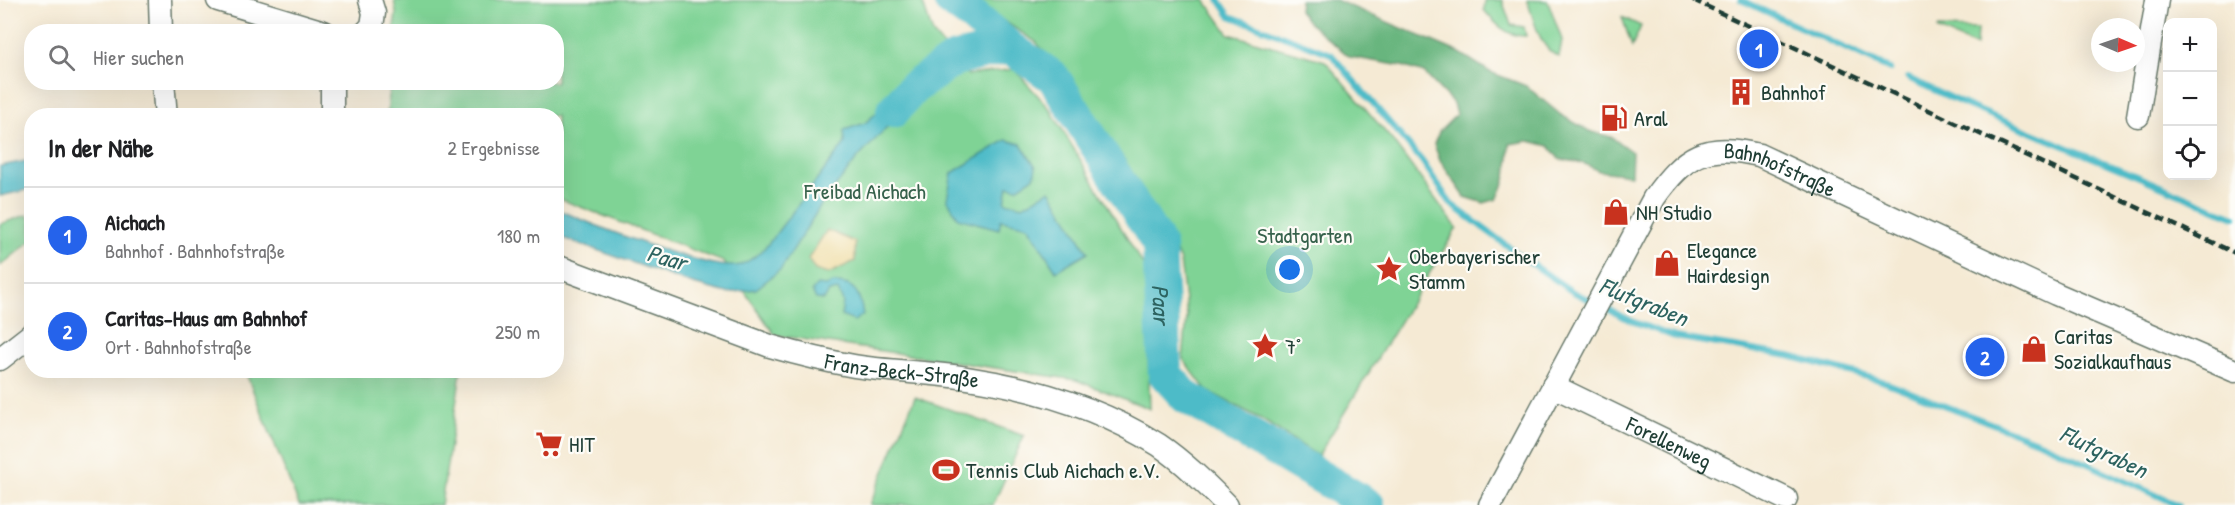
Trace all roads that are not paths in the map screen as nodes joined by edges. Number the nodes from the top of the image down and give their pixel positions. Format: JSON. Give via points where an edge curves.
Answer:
{"nodes":[{"id":1,"x":160,"y":0,"type":"edge"},
{"id":2,"x":218,"y":0,"type":"edge"},
{"id":3,"x":370,"y":0,"type":"edge"},
{"id":4,"x":2157,"y":0,"type":"edge"},
{"id":5,"x":160,"y":24,"type":"edge"},
{"id":6,"x":298,"y":24,"type":"edge"},
{"id":7,"x":372,"y":24,"type":"edge"},
{"id":8,"x":164,"y":90,"type":"edge"},
{"id":9,"x":332,"y":90,"type":"edge"},
{"id":10,"x":165,"y":108,"type":"edge"},
{"id":11,"x":332,"y":108,"type":"edge"},
{"id":12,"x":2138,"y":116,"type":"dead end"},
{"id":13,"x":564,"y":269,"type":"edge"},
{"id":14,"x":24,"y":340,"type":"edge"},
{"id":15,"x":0,"y":359,"type":"edge"},
{"id":16,"x":2235,"y":371,"type":"edge"},
{"id":17,"x":1553,"y":386,"type":"junction"},
{"id":18,"x":1786,"y":499,"type":"dead end"},
{"id":19,"x":1227,"y":505,"type":"edge"},
{"id":20,"x":1490,"y":505,"type":"edge"}],
"edges":[{"from":1,"to":5,"type":"street"},
{"from":2,"to":6,"type":"street"},
{"from":3,"to":7,"type":"street"},
{"from":4,"to":12,"type":"street"},
{"from":8,"to":10,"type":"street"},
{"from":9,"to":11,"type":"street"},
{"from":13,"to":19,"type":"street","name":"Franz-Beck-Straße","via":[[770,346],[807,356],[865,367],[969,378],[1050,396],[1095,412],[1160,446]]},
{"from":14,"to":15,"type":"street"},
{"from":16,"to":17,"type":"street","name":"Bahnhofstraße","via":[[2046,289],[1759,155],[1734,149],[1698,155],[1672,173],[1654,198]]},
{"from":17,"to":18,"type":"street","name":"Forellenweg"},
{"from":17,"to":20,"type":"street","name":"Bahnhofstraße"}]}
